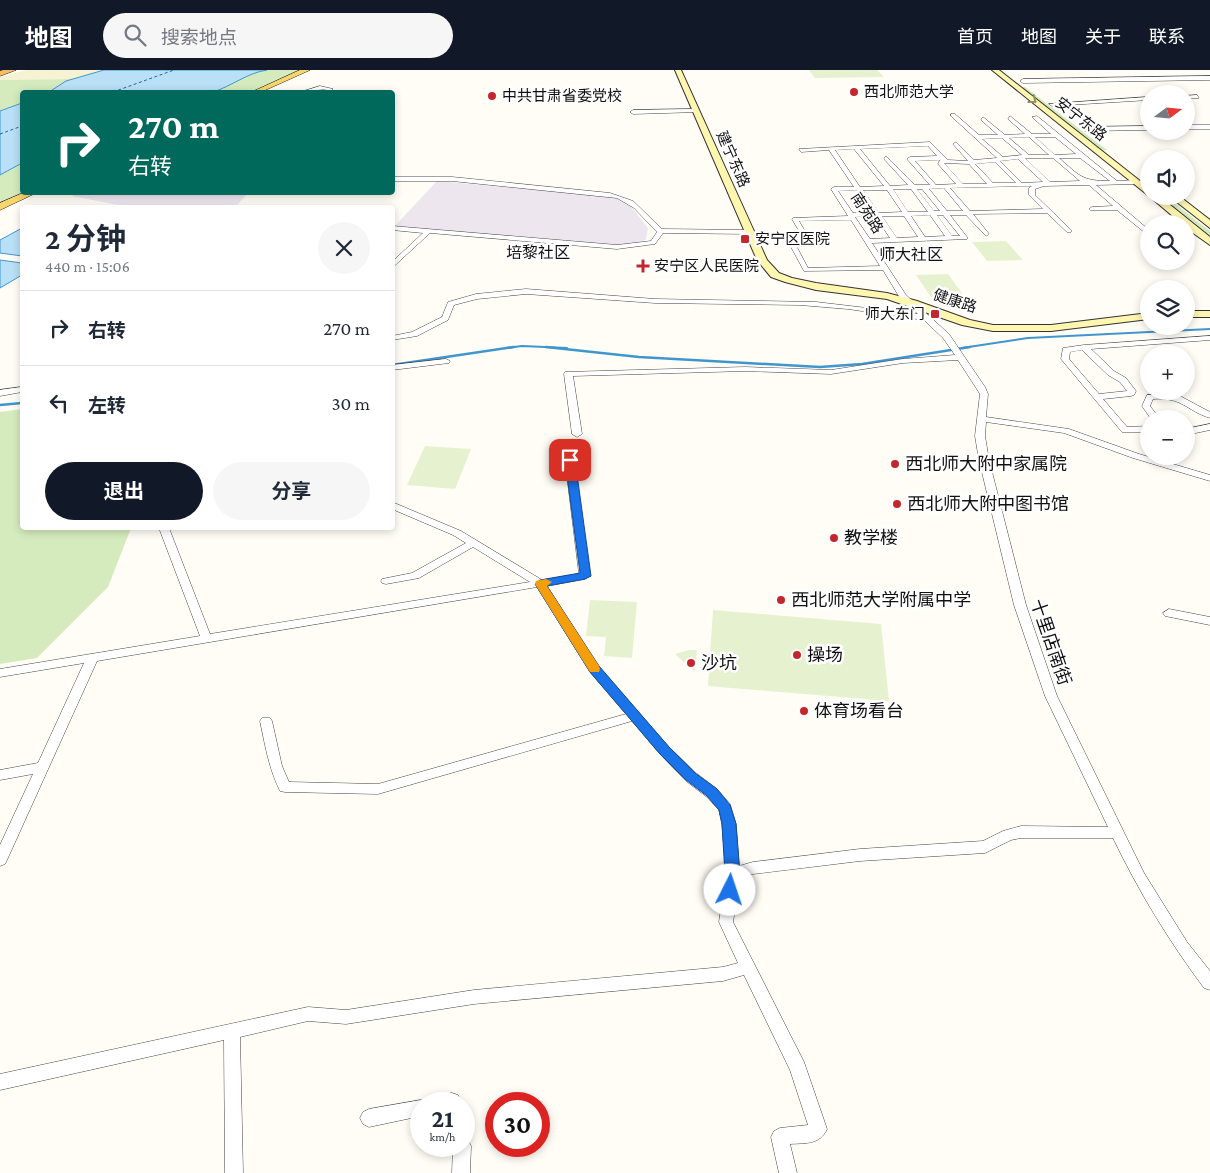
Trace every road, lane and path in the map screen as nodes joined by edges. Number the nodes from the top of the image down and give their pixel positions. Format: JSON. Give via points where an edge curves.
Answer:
{"nodes":[{"id":1,"x":7,"y":70,"type":"edge"},
{"id":2,"x":12,"y":70,"type":"edge"},
{"id":3,"x":306,"y":70,"type":"edge"},
{"id":4,"x":315,"y":70,"type":"edge"},
{"id":5,"x":678,"y":70,"type":"edge"},
{"id":6,"x":995,"y":70,"type":"edge"},
{"id":7,"x":1008,"y":70,"type":"edge"},
{"id":8,"x":0,"y":73,"type":"edge"},
{"id":9,"x":1210,"y":78,"type":"edge"},
{"id":10,"x":1023,"y":81,"type":"junction"},
{"id":11,"x":261,"y":90,"type":"edge"},
{"id":12,"x":270,"y":90,"type":"edge"},
{"id":13,"x":308,"y":90,"type":"edge"},
{"id":14,"x":330,"y":90,"type":"edge"},
{"id":15,"x":1038,"y":93,"type":"dead end"},
{"id":16,"x":1045,"y":98,"type":"dead end"},
{"id":17,"x":1140,"y":99,"type":"edge"},
{"id":18,"x":1052,"y":104,"type":"junction"},
{"id":19,"x":696,"y":111,"type":"junction"},
{"id":20,"x":633,"y":112,"type":"dead end"},
{"id":21,"x":1066,"y":114,"type":"dead end"},
{"id":22,"x":954,"y":115,"type":"dead end"},
{"id":23,"x":1035,"y":117,"type":"dead end"},
{"id":24,"x":983,"y":118,"type":"dead end"},
{"id":25,"x":1010,"y":118,"type":"dead end"},
{"id":26,"x":1082,"y":126,"type":"joint"},
{"id":27,"x":1210,"y":126,"type":"edge"},
{"id":28,"x":1195,"y":127,"type":"edge"},
{"id":29,"x":1140,"y":128,"type":"edge"},
{"id":30,"x":1056,"y":135,"type":"junction"},
{"id":31,"x":1004,"y":136,"type":"junction"},
{"id":32,"x":1030,"y":136,"type":"junction"},
{"id":33,"x":978,"y":137,"type":"junction"},
{"id":34,"x":1099,"y":140,"type":"dead end"},
{"id":35,"x":956,"y":144,"type":"dead end"},
{"id":36,"x":896,"y":146,"type":"junction"},
{"id":37,"x":856,"y":148,"type":"junction"},
{"id":38,"x":831,"y":149,"type":"junction"},
{"id":39,"x":801,"y":150,"type":"dead end"},
{"id":40,"x":1054,"y":156,"type":"junction"},
{"id":41,"x":1081,"y":156,"type":"junction"},
{"id":42,"x":1020,"y":157,"type":"junction"},
{"id":43,"x":1028,"y":157,"type":"junction"},
{"id":44,"x":886,"y":158,"type":"dead end"},
{"id":45,"x":910,"y":159,"type":"junction"},
{"id":46,"x":944,"y":159,"type":"junction"},
{"id":47,"x":1000,"y":160,"type":"junction"},
{"id":48,"x":970,"y":162,"type":"junction"},
{"id":49,"x":395,"y":179,"type":"edge"},
{"id":50,"x":1115,"y":182,"type":"junction"},
{"id":51,"x":1136,"y":182,"type":"junction"},
{"id":52,"x":1090,"y":183,"type":"junction"},
{"id":53,"x":1048,"y":184,"type":"junction"},
{"id":54,"x":1021,"y":185,"type":"junction"},
{"id":55,"x":1140,"y":185,"type":"edge"},
{"id":56,"x":961,"y":186,"type":"junction"},
{"id":57,"x":992,"y":186,"type":"junction"},
{"id":58,"x":913,"y":187,"type":"junction"},
{"id":59,"x":924,"y":187,"type":"junction"},
{"id":60,"x":935,"y":187,"type":"junction"},
{"id":61,"x":946,"y":187,"type":"junction"},
{"id":62,"x":860,"y":188,"type":"junction"},
{"id":63,"x":889,"y":188,"type":"junction"},
{"id":64,"x":20,"y":193,"type":"edge"},
{"id":65,"x":27,"y":195,"type":"edge"},
{"id":66,"x":0,"y":202,"type":"edge"},
{"id":67,"x":1164,"y":205,"type":"edge"},
{"id":68,"x":1184,"y":205,"type":"edge"},
{"id":69,"x":0,"y":207,"type":"edge"},
{"id":70,"x":1119,"y":208,"type":"junction"},
{"id":71,"x":1092,"y":209,"type":"dead end"},
{"id":72,"x":1048,"y":211,"type":"junction"},
{"id":73,"x":932,"y":213,"type":"junction"},
{"id":74,"x":945,"y":213,"type":"junction"},
{"id":75,"x":968,"y":213,"type":"junction"},
{"id":76,"x":878,"y":214,"type":"junction"},
{"id":77,"x":907,"y":214,"type":"junction"},
{"id":78,"x":852,"y":216,"type":"junction"},
{"id":79,"x":1210,"y":225,"type":"edge"},
{"id":80,"x":1140,"y":226,"type":"edge"},
{"id":81,"x":395,"y":228,"type":"edge"},
{"id":82,"x":661,"y":231,"type":"junction"},
{"id":83,"x":1069,"y":231,"type":"dead end"},
{"id":84,"x":428,"y":232,"type":"junction"},
{"id":85,"x":750,"y":232,"type":"junction"},
{"id":86,"x":986,"y":234,"type":"dead end"},
{"id":87,"x":950,"y":238,"type":"junction"},
{"id":88,"x":923,"y":239,"type":"junction"},
{"id":89,"x":895,"y":240,"type":"junction"},
{"id":90,"x":868,"y":241,"type":"junction"},
{"id":91,"x":1210,"y":242,"type":"edge"},
{"id":92,"x":762,"y":260,"type":"joint"},
{"id":93,"x":395,"y":263,"type":"edge"},
{"id":94,"x":885,"y":268,"type":"junction"},
{"id":95,"x":910,"y":302,"type":"junction"},
{"id":96,"x":1195,"y":314,"type":"edge"},
{"id":97,"x":1210,"y":314,"type":"edge"},
{"id":98,"x":1140,"y":317,"type":"edge"},
{"id":99,"x":928,"y":318,"type":"junction"},
{"id":100,"x":395,"y":337,"type":"edge"},
{"id":101,"x":1210,"y":338,"type":"edge"},
{"id":102,"x":1084,"y":347,"type":"junction"},
{"id":103,"x":957,"y":351,"type":"junction"},
{"id":104,"x":446,"y":360,"type":"dead end"},
{"id":105,"x":395,"y":368,"type":"edge"},
{"id":106,"x":20,"y":390,"type":"edge"},
{"id":107,"x":1132,"y":391,"type":"junction"},
{"id":108,"x":0,"y":393,"type":"edge"},
{"id":109,"x":1140,"y":395,"type":"edge"},
{"id":110,"x":1097,"y":397,"type":"junction"},
{"id":111,"x":1184,"y":400,"type":"edge"},
{"id":112,"x":1210,"y":415,"type":"edge"},
{"id":113,"x":982,"y":419,"type":"junction"},
{"id":114,"x":1210,"y":427,"type":"edge"},
{"id":115,"x":1140,"y":429,"type":"edge"},
{"id":116,"x":1195,"y":430,"type":"edge"},
{"id":117,"x":577,"y":434,"type":"dead end"},
{"id":118,"x":570,"y":460,"type":"dead end"},
{"id":119,"x":1210,"y":478,"type":"edge"},
{"id":120,"x":395,"y":506,"type":"edge"},
{"id":121,"x":165,"y":530,"type":"edge"},
{"id":122,"x":473,"y":543,"type":"junction"},
{"id":123,"x":386,"y":581,"type":"dead end"},
{"id":124,"x":540,"y":584,"type":"junction"},
{"id":125,"x":1169,"y":613,"type":"dead end"},
{"id":126,"x":1210,"y":621,"type":"edge"},
{"id":127,"x":206,"y":638,"type":"junction"},
{"id":128,"x":94,"y":657,"type":"junction"},
{"id":129,"x":0,"y":673,"type":"edge"},
{"id":130,"x":635,"y":716,"type":"junction"},
{"id":131,"x":266,"y":721,"type":"dead end"},
{"id":132,"x":43,"y":767,"type":"junction"},
{"id":133,"x":0,"y":775,"type":"edge"},
{"id":134,"x":1118,"y":833,"type":"junction"},
{"id":135,"x":0,"y":860,"type":"edge"},
{"id":136,"x":733,"y":874,"type":"junction"},
{"id":137,"x":748,"y":967,"type":"junction"},
{"id":138,"x":1210,"y":983,"type":"edge"},
{"id":139,"x":232,"y":1031,"type":"junction"},
{"id":140,"x":0,"y":1082,"type":"edge"},
{"id":141,"x":410,"y":1110,"type":"edge"},
{"id":142,"x":369,"y":1118,"type":"dead end"},
{"id":143,"x":462,"y":1157,"type":"edge"},
{"id":144,"x":234,"y":1173,"type":"edge"},
{"id":145,"x":461,"y":1173,"type":"edge"},
{"id":146,"x":788,"y":1173,"type":"edge"}],
"edges":[{"from":1,"to":8,"type":"highway"},
{"from":2,"to":8,"type":"highway"},
{"from":3,"to":11,"type":"main road"},
{"from":4,"to":12,"type":"main road"},
{"from":5,"to":19,"type":"main road","name":"建宁东路"},
{"from":6,"to":51,"type":"main road","name":"安宁东路","one_way":true},
{"from":7,"to":10,"type":"main road","name":"安宁东路"},
{"from":9,"to":10,"type":"street"},
{"from":10,"to":15,"type":"main road","name":"安宁东路"},
{"from":13,"to":14,"type":"street","via":[[326,87]]},
{"from":16,"to":18,"type":"main road","name":"安宁东路"},
{"from":17,"to":18,"type":"street"},
{"from":18,"to":21,"type":"main road","name":"安宁东路"},
{"from":19,"to":20,"type":"street"},
{"from":19,"to":85,"type":"main road","name":"建宁东路"},
{"from":22,"to":33,"type":"street"},
{"from":23,"to":30,"type":"street"},
{"from":24,"to":31,"type":"street"},
{"from":25,"to":32,"type":"street"},
{"from":26,"to":29,"type":"street"},
{"from":26,"to":34,"type":"main road","name":"安宁东路"},
{"from":27,"to":28,"type":"street"},
{"from":30,"to":32,"type":"street"},
{"from":30,"to":41,"type":"street"},
{"from":31,"to":32,"type":"street"},
{"from":31,"to":33,"type":"street"},
{"from":31,"to":43,"type":"street"},
{"from":32,"to":40,"type":"street"},
{"from":33,"to":47,"type":"street"},
{"from":35,"to":48,"type":"street","via":[[972,160]]},
{"from":36,"to":37,"type":"street"},
{"from":36,"to":45,"type":"street"},
{"from":36,"to":46,"type":"street","via":[[930,144]]},
{"from":37,"to":38,"type":"street"},
{"from":37,"to":63,"type":"street"},
{"from":38,"to":39,"type":"street"},
{"from":38,"to":62,"type":"street"},
{"from":40,"to":41,"type":"street"},
{"from":40,"to":43,"type":"street"},
{"from":40,"to":52,"type":"street","via":[[1081,180]]},
{"from":41,"to":50,"type":"street"},
{"from":42,"to":43,"type":"street"},
{"from":42,"to":47,"type":"street"},
{"from":42,"to":53,"type":"street"},
{"from":44,"to":58,"type":"street"},
{"from":45,"to":46,"type":"street"},
{"from":45,"to":60,"type":"street"},
{"from":46,"to":48,"type":"street"},
{"from":46,"to":56,"type":"street","via":[[942,164]]},
{"from":47,"to":48,"type":"street"},
{"from":47,"to":54,"type":"street"},
{"from":48,"to":57,"type":"street"},
{"from":49,"to":82,"type":"street","via":[[452,179],[623,196]]},
{"from":50,"to":51,"type":"street"},
{"from":50,"to":52,"type":"street"},
{"from":51,"to":55,"type":"main road","name":"安宁东路"},
{"from":52,"to":53,"type":"street"},
{"from":52,"to":70,"type":"street"},
{"from":53,"to":54,"type":"street"},
{"from":53,"to":72,"type":"street","via":[[1032,188],[1032,195]]},
{"from":54,"to":57,"type":"street"},
{"from":56,"to":57,"type":"street"},
{"from":56,"to":61,"type":"street"},
{"from":58,"to":59,"type":"street"},
{"from":58,"to":63,"type":"street"},
{"from":58,"to":73,"type":"street"},
{"from":59,"to":60,"type":"street"},
{"from":59,"to":74,"type":"street"},
{"from":60,"to":61,"type":"street"},
{"from":61,"to":75,"type":"street"},
{"from":62,"to":63,"type":"street"},
{"from":62,"to":76,"type":"street"},
{"from":62,"to":78,"type":"street","name":"南苑路","via":[[834,189]]},
{"from":63,"to":77,"type":"street"},
{"from":64,"to":66,"type":"main road"},
{"from":65,"to":69,"type":"main road"},
{"from":67,"to":91,"type":"main road"},
{"from":68,"to":79,"type":"main road"},
{"from":70,"to":71,"type":"street"},
{"from":70,"to":80,"type":"street"},
{"from":72,"to":75,"type":"street"},
{"from":72,"to":83,"type":"street"},
{"from":73,"to":74,"type":"street"},
{"from":73,"to":77,"type":"street"},
{"from":73,"to":87,"type":"street"},
{"from":74,"to":75,"type":"street"},
{"from":74,"to":87,"type":"street","via":[[965,238]]},
{"from":75,"to":86,"type":"street"},
{"from":76,"to":77,"type":"street"},
{"from":76,"to":78,"type":"street"},
{"from":76,"to":89,"type":"street"},
{"from":77,"to":88,"type":"street"},
{"from":78,"to":90,"type":"street","name":"南苑路"},
{"from":78,"to":94,"type":"street","via":[[795,219],[803,233],[787,234],[806,270]]},
{"from":81,"to":84,"type":"street"},
{"from":82,"to":84,"type":"street","via":[[653,243],[618,247]]},
{"from":82,"to":85,"type":"street"},
{"from":84,"to":93,"type":"street"},
{"from":85,"to":92,"type":"main road","name":"建宁东路"},
{"from":87,"to":88,"type":"street"},
{"from":88,"to":89,"type":"street"},
{"from":89,"to":90,"type":"street"},
{"from":90,"to":94,"type":"street","name":"南苑路"},
{"from":92,"to":95,"type":"main road","name":"健康路","via":[[768,269],[784,278]]},
{"from":94,"to":95,"type":"street","name":"南苑路"},
{"from":95,"to":98,"type":"main road","name":"健康路","via":[[992,328],[1054,327]]},
{"from":95,"to":99,"type":"street","name":"十里店南街"},
{"from":96,"to":97,"type":"main road"},
{"from":99,"to":100,"type":"street","via":[[800,303],[655,302],[520,291],[465,299],[452,304],[445,318],[414,334]]},
{"from":99,"to":103,"type":"street","name":"十里店南街"},
{"from":101,"to":102,"type":"street"},
{"from":102,"to":107,"type":"street"},
{"from":102,"to":110,"type":"street","via":[[1066,350],[1065,359]]},
{"from":103,"to":113,"type":"street","name":"十里店南街","via":[[984,394]]},
{"from":103,"to":117,"type":"street","via":[[831,372],[745,369],[568,374]]},
{"from":104,"to":105,"type":"street"},
{"from":106,"to":108,"type":"street"},
{"from":107,"to":109,"type":"street"},
{"from":107,"to":110,"type":"street","via":[[1120,396]]},
{"from":110,"to":115,"type":"street","via":[[1125,430]]},
{"from":111,"to":112,"type":"street"},
{"from":113,"to":119,"type":"street","via":[[1066,432]]},
{"from":113,"to":134,"type":"street","name":"十里店南街","via":[[980,436],[984,460],[1020,605],[1051,696]]},
{"from":114,"to":116,"type":"street"},
{"from":118,"to":124,"type":"street","via":[[585,576]]},
{"from":120,"to":122,"type":"street"},
{"from":121,"to":127,"type":"street"},
{"from":122,"to":123,"type":"street","via":[[415,576]]},
{"from":122,"to":124,"type":"street"},
{"from":124,"to":127,"type":"street"},
{"from":124,"to":130,"type":"street","via":[[594,669]]},
{"from":125,"to":126,"type":"street"},
{"from":127,"to":128,"type":"street"},
{"from":128,"to":129,"type":"street"},
{"from":128,"to":132,"type":"street"},
{"from":130,"to":131,"type":"street","via":[[378,789],[285,787],[276,766]]},
{"from":130,"to":136,"type":"street","via":[[664,750],[691,777],[712,792],[725,808]]},
{"from":132,"to":133,"type":"street"},
{"from":132,"to":135,"type":"street"},
{"from":134,"to":136,"type":"street","via":[[1021,832],[985,847],[860,855],[753,868]]},
{"from":134,"to":138,"type":"street","name":"十里店南街","via":[[1139,877],[1182,947]]},
{"from":136,"to":137,"type":"street","via":[[726,922]]},
{"from":137,"to":139,"type":"street","via":[[722,974],[474,997],[346,1017],[308,1014]]},
{"from":137,"to":146,"type":"street","via":[[798,1068],[818,1129],[815,1133],[780,1137]]},
{"from":139,"to":140,"type":"street"},
{"from":139,"to":144,"type":"street"},
{"from":141,"to":142,"type":"street"},
{"from":143,"to":145,"type":"street"}]}
